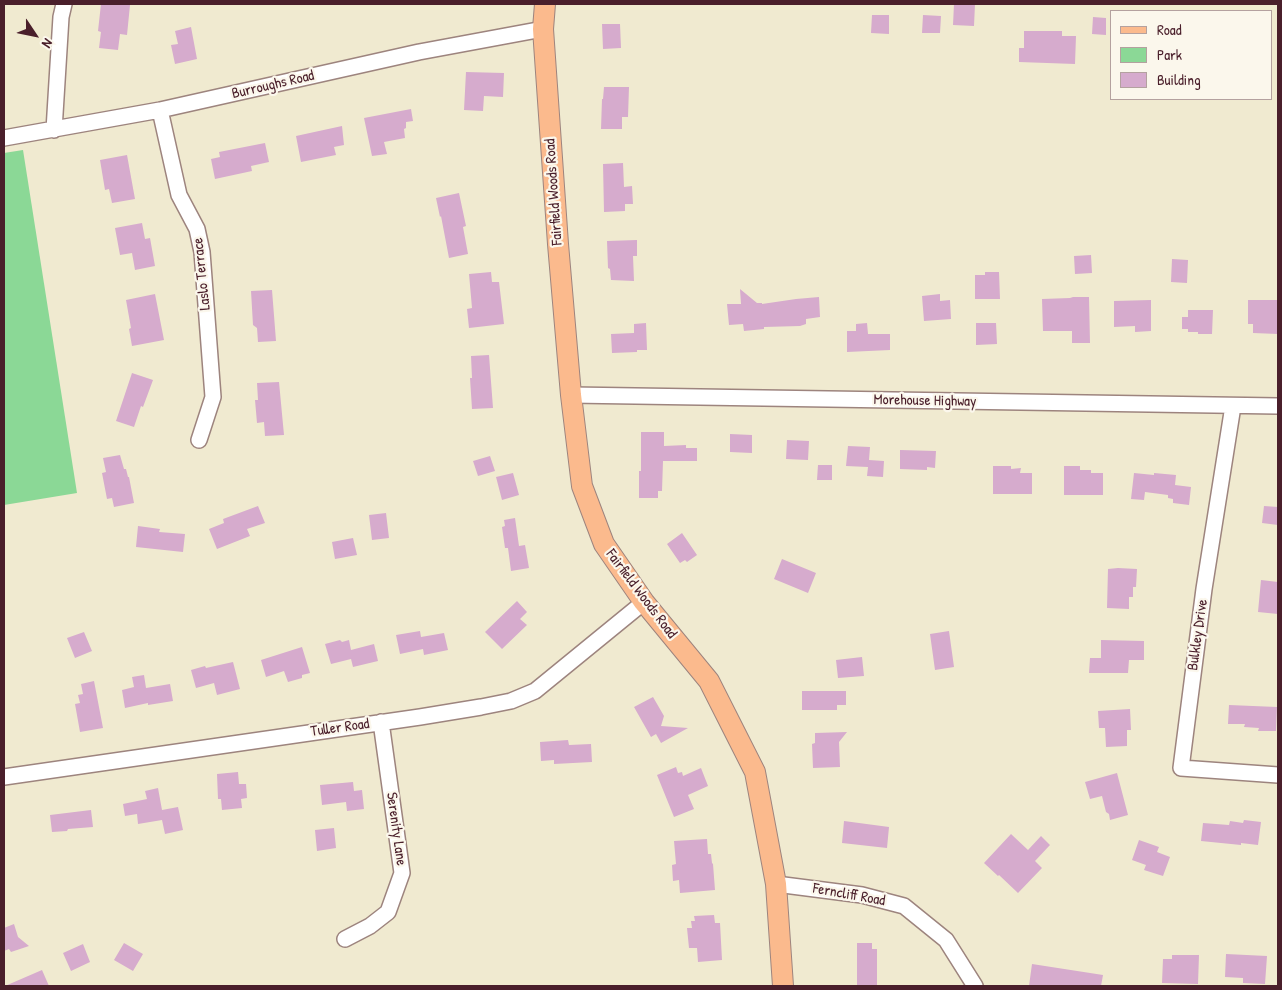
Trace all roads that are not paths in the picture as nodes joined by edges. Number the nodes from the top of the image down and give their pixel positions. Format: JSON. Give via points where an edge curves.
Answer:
{"nodes":[{"id":1,"x":64,"y":4,"type":"edge"},
{"id":2,"x":545,"y":4,"type":"edge"},
{"id":3,"x":542,"y":29,"type":"junction"},
{"id":4,"x":160,"y":110,"type":"junction"},
{"id":5,"x":54,"y":130,"type":"junction"},
{"id":6,"x":4,"y":138,"type":"edge"},
{"id":7,"x":571,"y":395,"type":"junction"},
{"id":8,"x":1233,"y":406,"type":"junction"},
{"id":9,"x":1278,"y":406,"type":"edge"},
{"id":10,"x":199,"y":440,"type":"dead end"},
{"id":11,"x":644,"y":602,"type":"junction"},
{"id":12,"x":381,"y":722,"type":"junction"},
{"id":13,"x":1278,"y":775,"type":"edge"},
{"id":14,"x":4,"y":776,"type":"edge"},
{"id":15,"x":776,"y":884,"type":"junction"},
{"id":16,"x":345,"y":939,"type":"dead end"},
{"id":17,"x":783,"y":986,"type":"edge"},
{"id":18,"x":974,"y":986,"type":"edge"}],
"edges":[{"from":1,"to":5,"type":"street"},
{"from":2,"to":3,"type":"main road","name":"Fairfield Woods Road"},
{"from":3,"to":4,"type":"street","name":"Burroughs Road","via":[[419,52]]},
{"from":3,"to":7,"type":"main road","name":"Fairfield Woods Road"},
{"from":4,"to":5,"type":"street","name":"Burroughs Road"},
{"from":4,"to":10,"type":"street","name":"Laslo Terrace","via":[[179,195],[197,229],[202,252],[213,397]]},
{"from":5,"to":6,"type":"street","name":"Burroughs Road"},
{"from":7,"to":8,"type":"street","name":"Morehouse Highway"},
{"from":7,"to":11,"type":"main road","name":"Fairfield Woods Road","via":[[582,486],[604,544]]},
{"from":8,"to":9,"type":"street","name":"Morehouse Highway"},
{"from":8,"to":13,"type":"street","name":"Bulkley Drive","via":[[1180,768]]},
{"from":11,"to":12,"type":"street","name":"Tuller Road","via":[[535,691],[511,701]]},
{"from":11,"to":15,"type":"main road","name":"Fairfield Woods Road","via":[[709,681],[755,772]]},
{"from":12,"to":14,"type":"street","name":"Tuller Road"},
{"from":12,"to":16,"type":"street","name":"Serenity Lane","via":[[402,873],[388,912]]},
{"from":15,"to":17,"type":"main road","name":"Fairfield Woods Road"},
{"from":15,"to":18,"type":"street","name":"Ferncliff Road","via":[[862,895],[904,906],[946,940]]}]}
